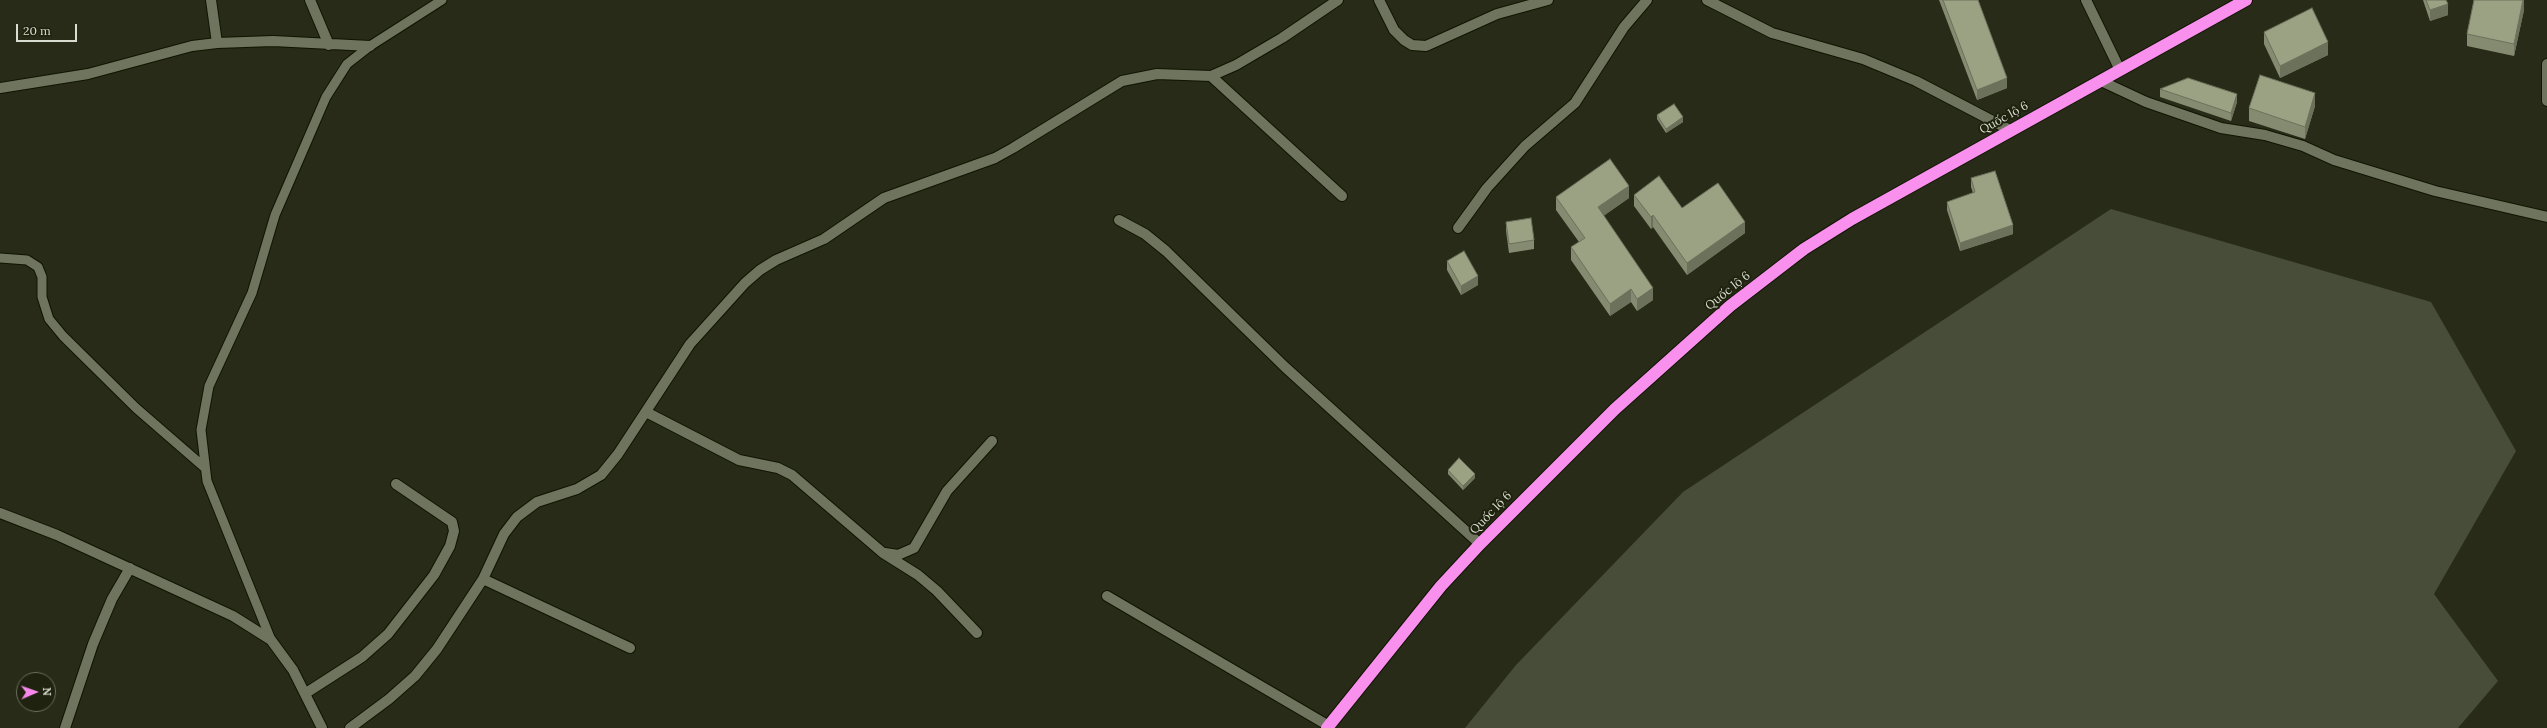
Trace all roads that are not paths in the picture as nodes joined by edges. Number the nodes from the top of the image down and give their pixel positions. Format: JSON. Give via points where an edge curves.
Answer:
{"nodes":[{"id":1,"x":211,"y":0,"type":"edge"},
{"id":2,"x":310,"y":0,"type":"edge"},
{"id":3,"x":442,"y":0,"type":"edge"},
{"id":4,"x":1338,"y":0,"type":"edge"},
{"id":5,"x":1379,"y":0,"type":"edge"},
{"id":6,"x":1548,"y":0,"type":"edge"},
{"id":7,"x":1647,"y":0,"type":"edge"},
{"id":8,"x":1707,"y":0,"type":"edge"},
{"id":9,"x":2086,"y":0,"type":"edge"},
{"id":10,"x":2246,"y":0,"type":"edge"},
{"id":11,"x":217,"y":43,"type":"junction"},
{"id":12,"x":329,"y":45,"type":"junction"},
{"id":13,"x":370,"y":46,"type":"junction"},
{"id":14,"x":2547,"y":64,"type":"edge"},
{"id":15,"x":2120,"y":70,"type":"junction"},
{"id":16,"x":1210,"y":76,"type":"junction"},
{"id":17,"x":2101,"y":81,"type":"junction"},
{"id":18,"x":0,"y":88,"type":"edge"},
{"id":19,"x":2547,"y":101,"type":"edge"},
{"id":20,"x":2010,"y":130,"type":"junction"},
{"id":21,"x":1342,"y":196,"type":"dead end"},
{"id":22,"x":2547,"y":217,"type":"edge"},
{"id":23,"x":1119,"y":220,"type":"dead end"},
{"id":24,"x":1458,"y":228,"type":"dead end"},
{"id":25,"x":0,"y":258,"type":"edge"},
{"id":26,"x":646,"y":412,"type":"junction"},
{"id":27,"x":992,"y":441,"type":"dead end"},
{"id":28,"x":204,"y":467,"type":"junction"},
{"id":29,"x":396,"y":484,"type":"dead end"},
{"id":30,"x":0,"y":513,"type":"edge"},
{"id":31,"x":1480,"y":544,"type":"junction"},
{"id":32,"x":883,"y":553,"type":"junction"},
{"id":33,"x":130,"y":568,"type":"junction"},
{"id":34,"x":482,"y":578,"type":"junction"},
{"id":35,"x":1107,"y":596,"type":"dead end"},
{"id":36,"x":977,"y":633,"type":"dead end"},
{"id":37,"x":271,"y":640,"type":"junction"},
{"id":38,"x":630,"y":648,"type":"dead end"},
{"id":39,"x":306,"y":693,"type":"junction"},
{"id":40,"x":1328,"y":727,"type":"edge"},
{"id":41,"x":66,"y":728,"type":"edge"},
{"id":42,"x":322,"y":728,"type":"edge"},
{"id":43,"x":350,"y":728,"type":"edge"}],
"edges":[{"from":1,"to":11,"type":"street"},
{"from":2,"to":12,"type":"street"},
{"from":3,"to":13,"type":"lane"},
{"from":4,"to":16,"type":"street","via":[[1275,42],[1236,65]]},
{"from":5,"to":6,"type":"street","via":[[1394,30],[1404,40],[1412,45],[1426,46],[1497,14]]},
{"from":7,"to":24,"type":"street","via":[[1624,27],[1575,103],[1525,146],[1487,188]]},
{"from":8,"to":20,"type":"street","via":[[1772,33],[1863,59],[1916,81]]},
{"from":9,"to":15,"type":"street"},
{"from":10,"to":15,"type":"highway","name":"Quốc lộ 6"},
{"from":11,"to":12,"type":"street","via":[[273,41]]},
{"from":11,"to":18,"type":"street","via":[[192,46],[76,77]]},
{"from":12,"to":13,"type":"street"},
{"from":13,"to":28,"type":"lane","via":[[347,64],[326,97],[274,215],[252,293],[209,386],[201,430]]},
{"from":14,"to":19,"type":"street"},
{"from":15,"to":17,"type":"highway","name":"Quốc lộ 6"},
{"from":16,"to":21,"type":"street"},
{"from":16,"to":26,"type":"street","via":[[1157,74],[1122,81],[995,158],[884,198],[824,239],[776,260],[745,283],[690,344]]},
{"from":17,"to":20,"type":"highway","name":"Quốc lộ 6"},
{"from":17,"to":22,"type":"street","via":[[2146,102],[2221,128],[2304,146],[2334,160],[2428,188]]},
{"from":20,"to":31,"type":"highway","name":"Quốc lộ 6","via":[[1852,219],[1770,274],[1730,306],[1621,404]]},
{"from":23,"to":31,"type":"street","via":[[1146,234],[1166,251],[1285,367]]},
{"from":25,"to":28,"type":"lane","via":[[27,260],[38,267],[42,277],[42,298],[49,319],[63,336],[136,408]]},
{"from":26,"to":32,"type":"street","via":[[739,460],[778,468],[792,475]]},
{"from":26,"to":34,"type":"street","via":[[618,454],[601,474],[577,489],[537,502],[517,517],[504,534]]},
{"from":27,"to":32,"type":"street","via":[[947,491],[914,548],[898,554]]},
{"from":28,"to":37,"type":"lane","via":[[207,481]]},
{"from":29,"to":39,"type":"street","via":[[452,522],[454,530],[450,546],[434,574],[388,634],[362,657]]},
{"from":30,"to":33,"type":"street"},
{"from":31,"to":40,"type":"highway","name":"Quốc lộ 6","via":[[1442,586]]},
{"from":32,"to":36,"type":"street","via":[[918,575],[937,591]]},
{"from":33,"to":37,"type":"street","via":[[233,616]]},
{"from":33,"to":41,"type":"street","via":[[112,599],[93,644]]},
{"from":34,"to":38,"type":"street"},
{"from":34,"to":43,"type":"street","via":[[437,649],[415,676]]},
{"from":35,"to":40,"type":"street"},
{"from":37,"to":39,"type":"street"},
{"from":39,"to":42,"type":"street"}]}
